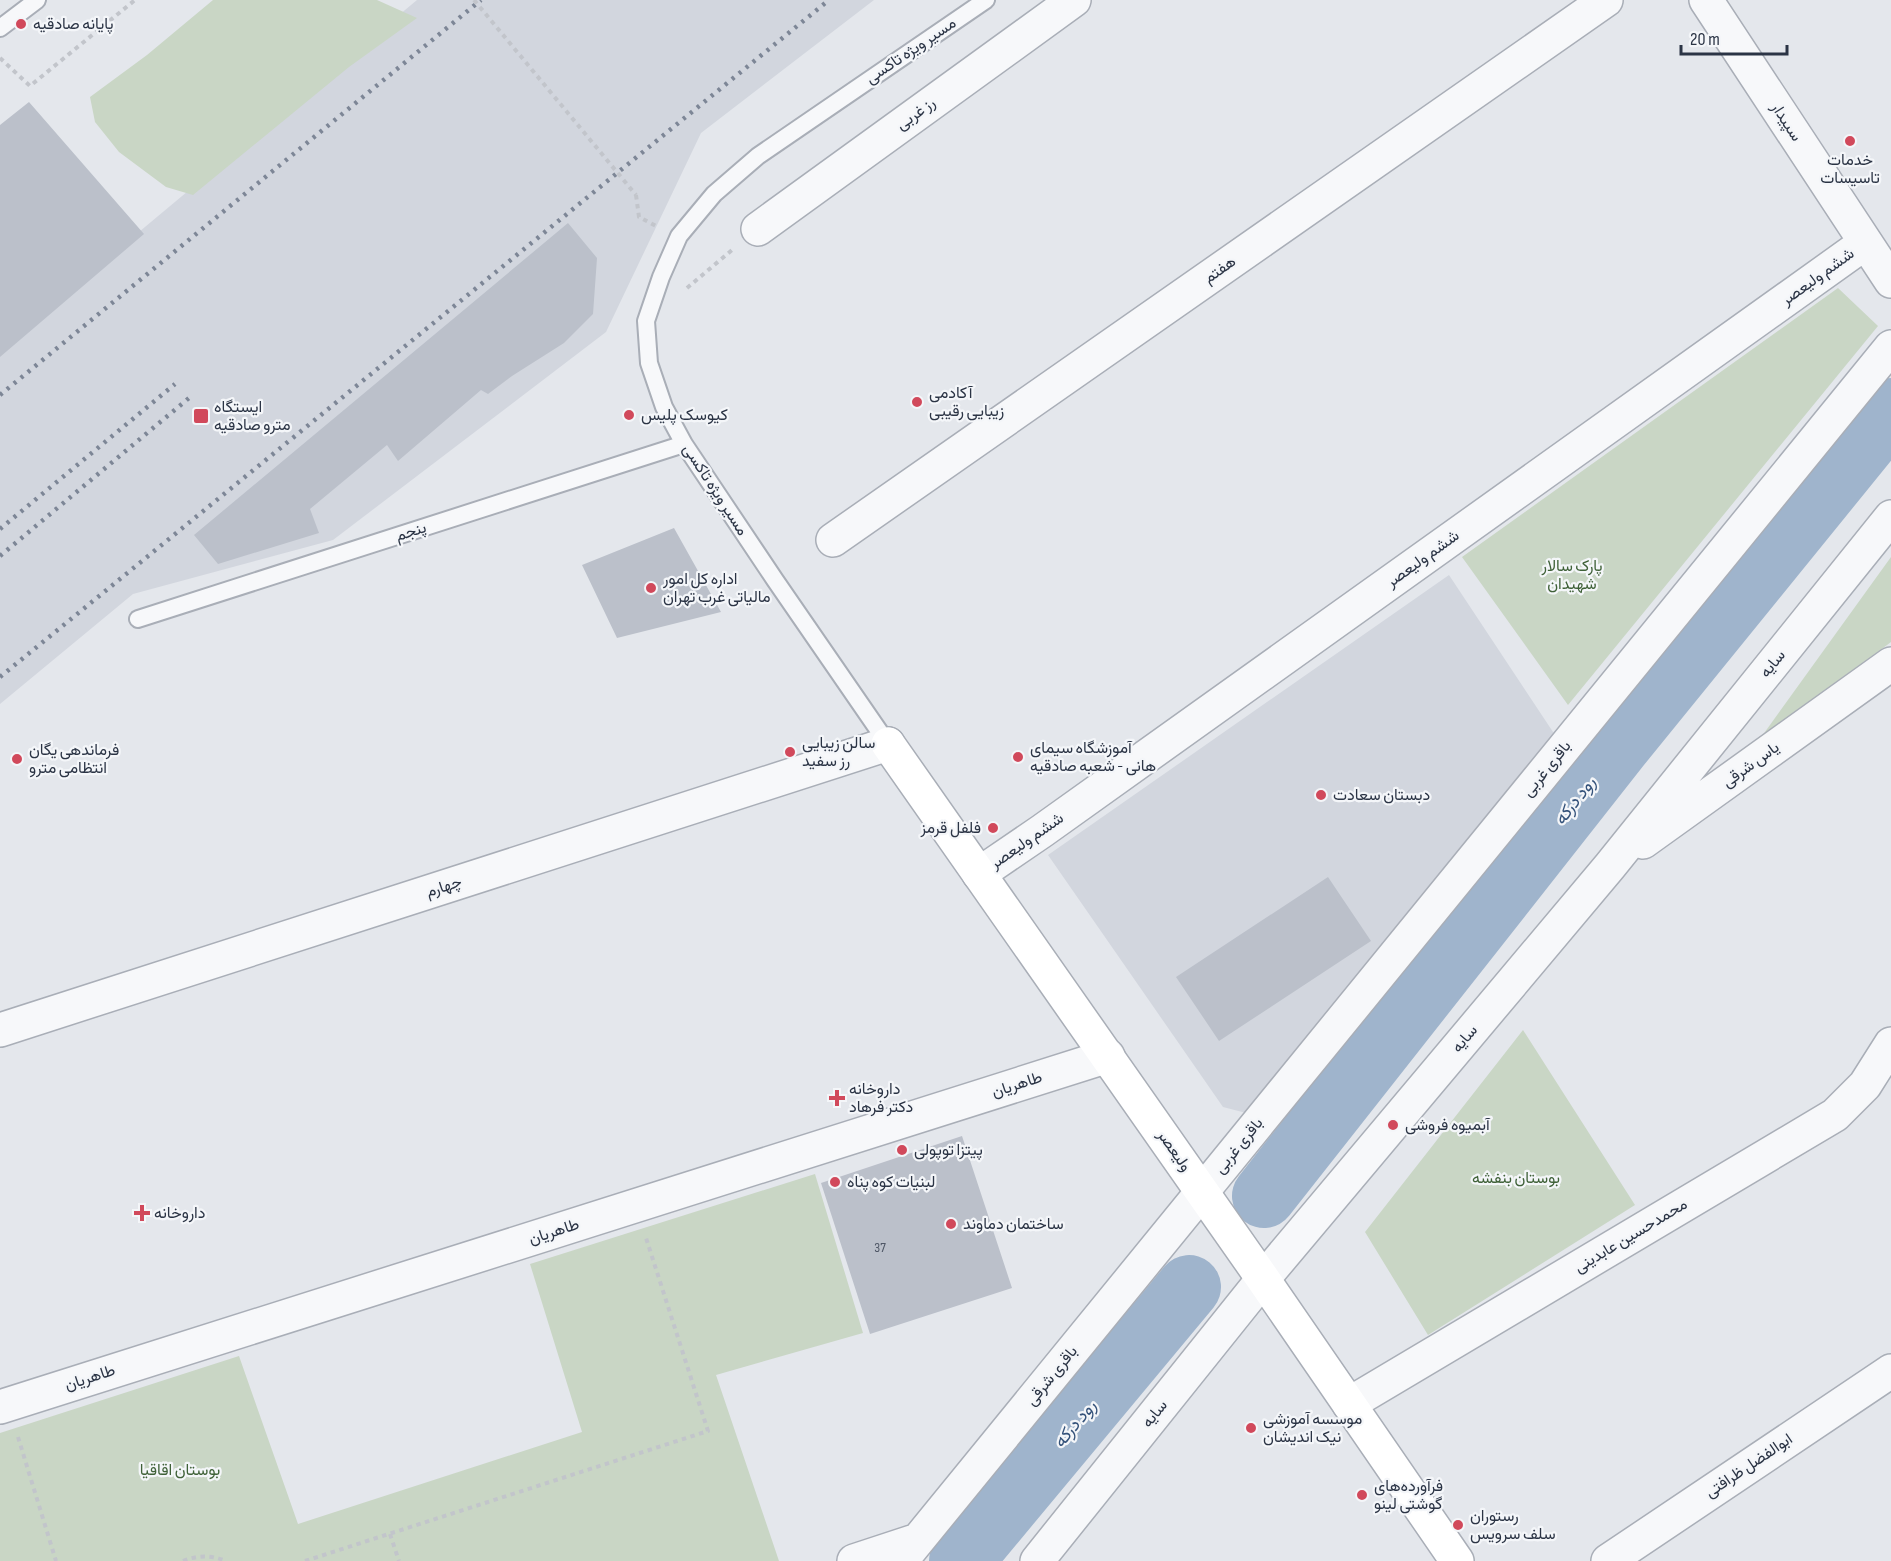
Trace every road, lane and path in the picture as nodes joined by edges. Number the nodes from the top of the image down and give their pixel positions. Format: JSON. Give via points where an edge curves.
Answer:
{"nodes":[{"id":1,"x":37,"y":0,"type":"edge"},
{"id":2,"x":135,"y":0,"type":"edge"},
{"id":3,"x":474,"y":0,"type":"edge"},
{"id":4,"x":986,"y":0,"type":"edge"},
{"id":5,"x":1074,"y":0,"type":"edge"},
{"id":6,"x":1606,"y":0,"type":"edge"},
{"id":7,"x":1706,"y":0,"type":"edge"},
{"id":8,"x":0,"y":28,"type":"edge"},
{"id":9,"x":0,"y":58,"type":"edge"},
{"id":10,"x":639,"y":217,"type":"dead end"},
{"id":11,"x":758,"y":229,"type":"joint"},
{"id":12,"x":1865,"y":243,"type":"junction"},
{"id":13,"x":1891,"y":281,"type":"edge"},
{"id":14,"x":646,"y":321,"type":"junction"},
{"id":15,"x":1891,"y":347,"type":"edge"},
{"id":16,"x":684,"y":444,"type":"junction"},
{"id":17,"x":1891,"y":517,"type":"edge"},
{"id":18,"x":833,"y":540,"type":"dead end"},
{"id":19,"x":138,"y":620,"type":"dead end"},
{"id":20,"x":1891,"y":664,"type":"edge"},
{"id":21,"x":888,"y":744,"type":"junction"},
{"id":22,"x":1610,"y":866,"type":"junction"},
{"id":23,"x":979,"y":874,"type":"junction"},
{"id":24,"x":0,"y":1030,"type":"edge"},
{"id":25,"x":1891,"y":1044,"type":"edge"},
{"id":26,"x":1108,"y":1056,"type":"junction"},
{"id":27,"x":1202,"y":1191,"type":"junction"},
{"id":28,"x":636,"y":1206,"type":"junction"},
{"id":29,"x":1263,"y":1279,"type":"junction"},
{"id":30,"x":1891,"y":1371,"type":"edge"},
{"id":31,"x":1349,"y":1404,"type":"junction"},
{"id":32,"x":4,"y":1406,"type":"edge"},
{"id":33,"x":390,"y":1534,"type":"junction"},
{"id":34,"x":909,"y":1551,"type":"edge"},
{"id":35,"x":56,"y":1561,"type":"edge"},
{"id":36,"x":183,"y":1561,"type":"edge"},
{"id":37,"x":226,"y":1561,"type":"edge"},
{"id":38,"x":305,"y":1561,"type":"edge"},
{"id":39,"x":399,"y":1561,"type":"edge"},
{"id":40,"x":854,"y":1561,"type":"edge"},
{"id":41,"x":1037,"y":1561,"type":"edge"},
{"id":42,"x":1456,"y":1561,"type":"edge"},
{"id":43,"x":1608,"y":1561,"type":"edge"}],
"edges":[{"from":1,"to":8,"type":"lane"},
{"from":2,"to":9,"type":"path","via":[[30,87]]},
{"from":3,"to":10,"type":"path","bridge":true,"via":[[636,195]]},
{"from":4,"to":14,"type":"lane","name":"مسیر ویژه تاکسی","via":[[759,156],[714,194],[679,237]]},
{"from":5,"to":11,"type":"street","name":"رز غربی"},
{"from":6,"to":18,"type":"street","name":"هفتم"},
{"from":7,"to":12,"type":"street","name":"سپیدار"},
{"from":11,"to":14,"type":"path"},
{"from":12,"to":13,"type":"street","name":"سپیدار"},
{"from":12,"to":23,"type":"street","name":"ششم ولیعصر"},
{"from":14,"to":16,"type":"lane","name":"مسیر ویژه تاکسی","via":[[649,363],[664,406]]},
{"from":15,"to":27,"type":"street","name":"باقری غربی"},
{"from":16,"to":19,"type":"lane","name":"پنجم"},
{"from":16,"to":21,"type":"lane","name":"مسیر ویژه تاکسی"},
{"from":17,"to":22,"type":"street","name":"سایه"},
{"from":20,"to":22,"type":"street","name":"یاس شرقی"},
{"from":21,"to":23,"type":"main road","name":"ولیعصر"},
{"from":21,"to":24,"type":"street","name":"چهارم"},
{"from":22,"to":29,"type":"street","name":"سایه"},
{"from":23,"to":26,"type":"main road","name":"ولیعصر"},
{"from":25,"to":31,"type":"street","name":"محمدحسین عابدینی","via":[[1865,1085],[1835,1115]]},
{"from":26,"to":27,"type":"main road","name":"ولیعصر"},
{"from":26,"to":28,"type":"street","name":"طاهریان"},
{"from":27,"to":29,"type":"main road","name":"ولیعصر"},
{"from":27,"to":34,"type":"street","name":"باقری شرقی"},
{"from":28,"to":32,"type":"street","name":"طاهریان"},
{"from":28,"to":33,"type":"path","via":[[708,1431]]},
{"from":29,"to":31,"type":"main road","name":"ولیعصر"},
{"from":29,"to":41,"type":"street","name":"سایه"},
{"from":30,"to":43,"type":"street","name":"ابوالفضل ظرافتی"},
{"from":31,"to":42,"type":"main road","name":"ولیعصر"},
{"from":32,"to":35,"type":"path"},
{"from":33,"to":38,"type":"path"},
{"from":33,"to":39,"type":"path"},
{"from":34,"to":40,"type":"street"},
{"from":36,"to":37,"type":"path","via":[[209,1556]]}]}
